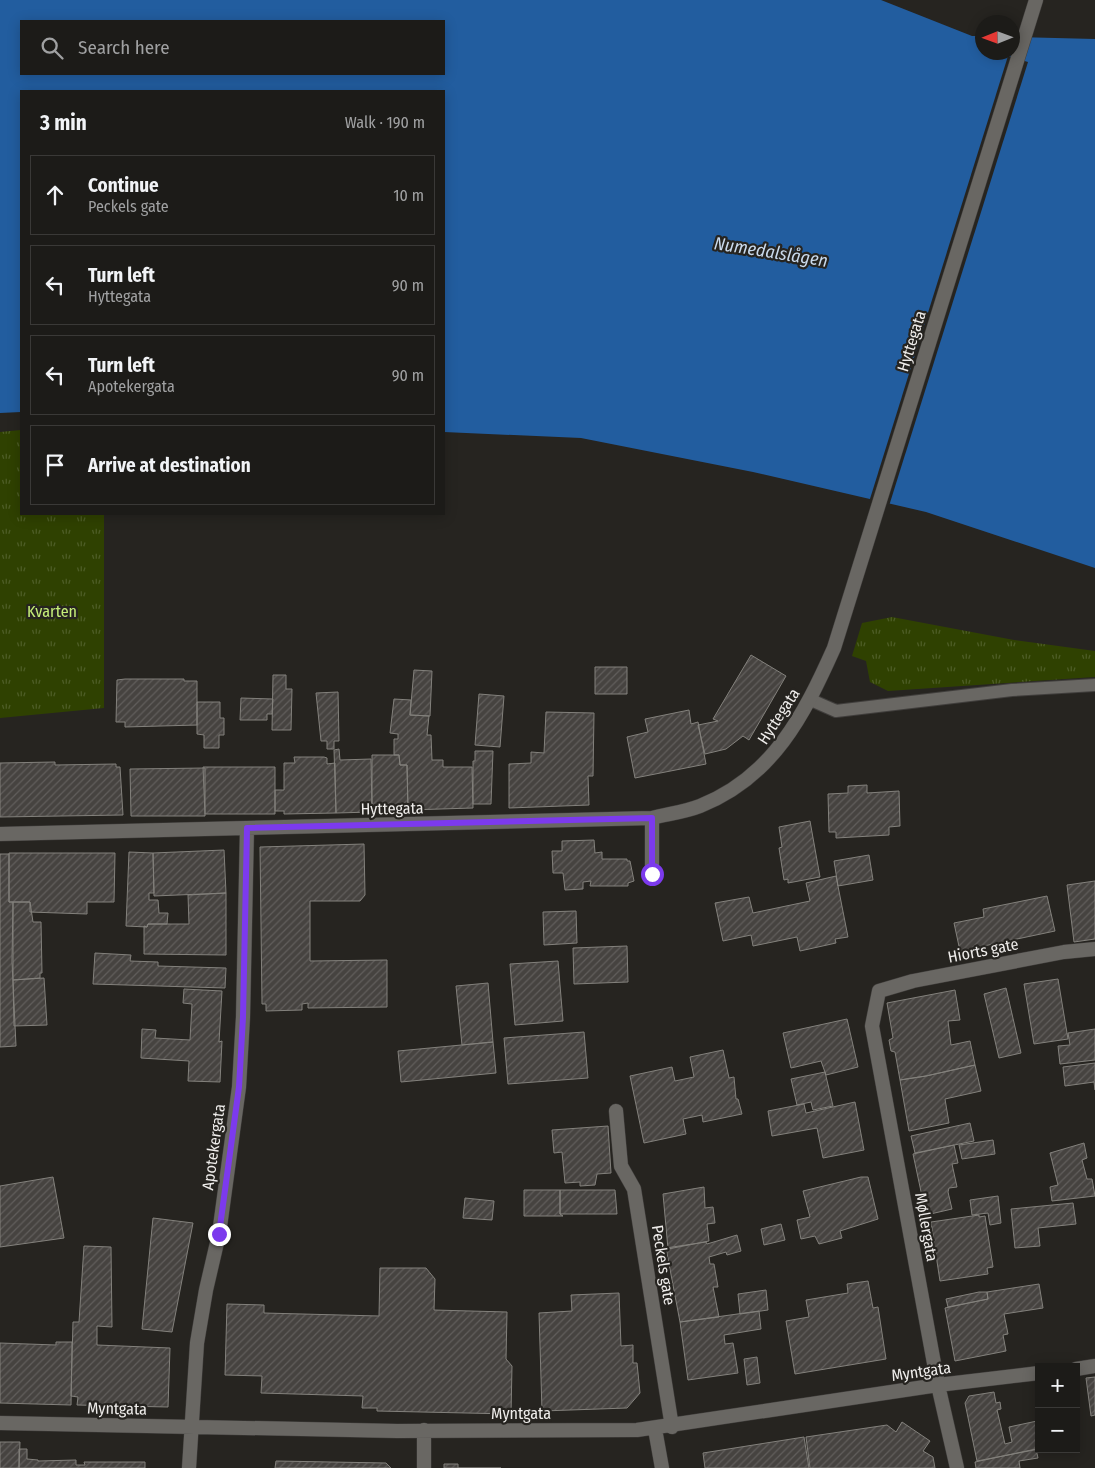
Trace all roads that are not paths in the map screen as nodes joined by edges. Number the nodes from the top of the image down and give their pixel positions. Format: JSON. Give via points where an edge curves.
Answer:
{"nodes":[{"id":1,"x":1036,"y":0,"type":"edge"},
{"id":2,"x":1095,"y":685,"type":"edge"},
{"id":3,"x":811,"y":700,"type":"junction"},
{"id":4,"x":652,"y":818,"type":"junction"},
{"id":5,"x":247,"y":828,"type":"junction"},
{"id":6,"x":0,"y":834,"type":"edge"},
{"id":7,"x":652,"y":874,"type":"dead end"},
{"id":8,"x":1095,"y":949,"type":"edge"},
{"id":9,"x":879,"y":991,"type":"joint"},
{"id":10,"x":616,"y":1111,"type":"dead end"},
{"id":11,"x":1095,"y":1366,"type":"edge"},
{"id":12,"x":1080,"y":1368,"type":"edge"},
{"id":13,"x":1035,"y":1373,"type":"edge"},
{"id":14,"x":938,"y":1385,"type":"junction"},
{"id":15,"x":0,"y":1423,"type":"edge"},
{"id":16,"x":672,"y":1426,"type":"junction"},
{"id":17,"x":190,"y":1427,"type":"junction"},
{"id":18,"x":655,"y":1429,"type":"junction"},
{"id":19,"x":424,"y":1430,"type":"junction"},
{"id":20,"x":189,"y":1468,"type":"edge"},
{"id":21,"x":424,"y":1468,"type":"edge"},
{"id":22,"x":662,"y":1468,"type":"edge"},
{"id":23,"x":957,"y":1468,"type":"edge"}],
"edges":[{"from":1,"to":3,"type":"street","name":"Hyttegata","via":[[834,648]]},
{"from":2,"to":3,"type":"lane","via":[[1012,690],[836,710]]},
{"from":3,"to":4,"type":"street","name":"Hyttegata","via":[[773,757],[739,786],[699,806]]},
{"from":4,"to":5,"type":"street","name":"Hyttegata"},
{"from":4,"to":7,"type":"street"},
{"from":5,"to":6,"type":"street","name":"Hyttegata"},
{"from":5,"to":17,"type":"street","name":"Apotekergata","via":[[239,1087],[219,1234],[197,1344]]},
{"from":8,"to":9,"type":"street","name":"Hiorts gate","via":[[913,981]]},
{"from":9,"to":14,"type":"street","name":"Møllergata","via":[[872,1026]]},
{"from":10,"to":16,"type":"street","name":"Peckels gate","via":[[621,1166],[634,1189]]},
{"from":11,"to":12,"type":"street"},
{"from":13,"to":14,"type":"street","name":"Myntgata"},
{"from":14,"to":16,"type":"street","name":"Myntgata"},
{"from":14,"to":23,"type":"street","name":"Møllergata"},
{"from":15,"to":17,"type":"street","name":"Myntgata"},
{"from":16,"to":18,"type":"street","name":"Myntgata"},
{"from":17,"to":19,"type":"street","name":"Myntgata"},
{"from":17,"to":20,"type":"street","name":"Apotekergata"},
{"from":18,"to":19,"type":"street","name":"Myntgata"},
{"from":18,"to":22,"type":"street"},
{"from":19,"to":21,"type":"street"}]}
